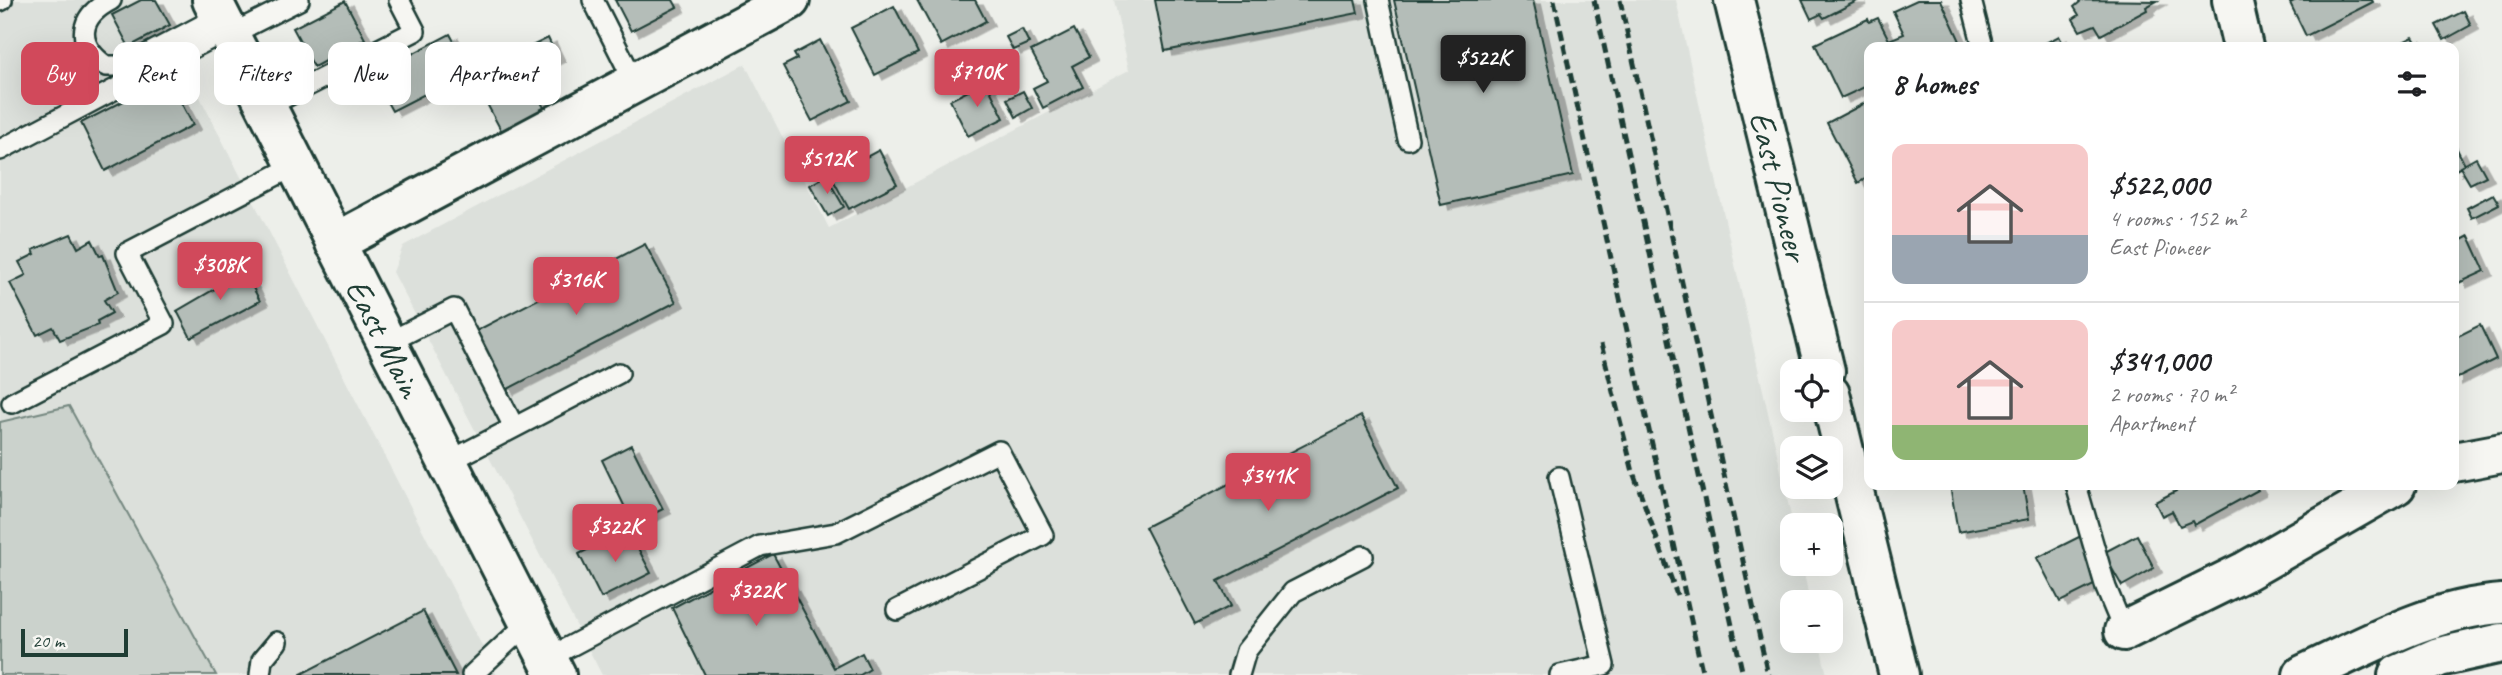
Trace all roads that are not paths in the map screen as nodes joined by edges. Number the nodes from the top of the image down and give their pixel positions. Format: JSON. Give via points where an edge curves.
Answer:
{"nodes":[{"id":1,"x":111,"y":0,"type":"edge"},
{"id":2,"x":299,"y":0,"type":"edge"},
{"id":3,"x":398,"y":0,"type":"edge"},
{"id":4,"x":593,"y":0,"type":"edge"},
{"id":5,"x":790,"y":0,"type":"edge"},
{"id":6,"x":1378,"y":0,"type":"edge"},
{"id":7,"x":1734,"y":0,"type":"edge"},
{"id":8,"x":1971,"y":0,"type":"edge"},
{"id":9,"x":2232,"y":0,"type":"edge"},
{"id":10,"x":222,"y":21,"type":"edge"},
{"id":11,"x":1982,"y":42,"type":"edge"},
{"id":12,"x":2242,"y":42,"type":"edge"},
{"id":13,"x":635,"y":83,"type":"junction"},
{"id":14,"x":266,"y":107,"type":"junction"},
{"id":15,"x":1408,"y":139,"type":"dead end"},
{"id":16,"x":0,"y":150,"type":"edge"},
{"id":17,"x":296,"y":165,"type":"junction"},
{"id":18,"x":335,"y":243,"type":"junction"},
{"id":19,"x":387,"y":343,"type":"junction"},
{"id":20,"x":1822,"y":359,"type":"edge"},
{"id":21,"x":619,"y":373,"type":"dead end"},
{"id":22,"x":12,"y":403,"type":"dead end"},
{"id":23,"x":1837,"y":422,"type":"edge"},
{"id":24,"x":514,"y":427,"type":"junction"},
{"id":25,"x":2502,"y":453,"type":"edge"},
{"id":26,"x":2459,"y":461,"type":"edge"},
{"id":27,"x":448,"y":462,"type":"junction"},
{"id":28,"x":1559,"y":477,"type":"dead end"},
{"id":29,"x":2077,"y":490,"type":"edge"},
{"id":30,"x":2376,"y":490,"type":"edge"},
{"id":31,"x":2343,"y":498,"type":"edge"},
{"id":32,"x":1363,"y":556,"type":"dead end"},
{"id":33,"x":2502,"y":604,"type":"edge"},
{"id":34,"x":897,"y":610,"type":"dead end"},
{"id":35,"x":529,"y":622,"type":"junction"},
{"id":36,"x":2124,"y":631,"type":"joint"},
{"id":37,"x":277,"y":642,"type":"dead end"},
{"id":38,"x":2502,"y":643,"type":"edge"},
{"id":39,"x":552,"y":667,"type":"edge"},
{"id":40,"x":260,"y":675,"type":"edge"},
{"id":41,"x":472,"y":675,"type":"edge"},
{"id":42,"x":1239,"y":675,"type":"edge"},
{"id":43,"x":1560,"y":675,"type":"edge"},
{"id":44,"x":1899,"y":675,"type":"edge"},
{"id":45,"x":2303,"y":675,"type":"edge"},
{"id":46,"x":2398,"y":675,"type":"edge"}],
"edges":[{"from":1,"to":10,"type":"lane","via":[[90,13],[84,30],[91,51],[106,66],[125,66]]},
{"from":2,"to":10,"type":"lane"},
{"from":3,"to":14,"type":"lane","via":[[415,30]]},
{"from":4,"to":13,"type":"lane"},
{"from":5,"to":13,"type":"main road"},
{"from":6,"to":15,"type":"lane"},
{"from":7,"to":20,"type":"main road","name":"East Pioneer"},
{"from":8,"to":11,"type":"lane"},
{"from":9,"to":12,"type":"main road"},
{"from":10,"to":14,"type":"main road","name":"East Main"},
{"from":10,"to":16,"type":"lane"},
{"from":13,"to":18,"type":"main road"},
{"from":14,"to":17,"type":"main road","name":"East Main"},
{"from":17,"to":18,"type":"main road","name":"East Main"},
{"from":17,"to":22,"type":"lane","via":[[127,253],[164,324]]},
{"from":18,"to":19,"type":"main road","name":"East Main"},
{"from":19,"to":24,"type":"lane","via":[[454,309]]},
{"from":19,"to":27,"type":"main road","name":"East Main"},
{"from":21,"to":24,"type":"lane"},
{"from":23,"to":44,"type":"main road"},
{"from":24,"to":27,"type":"lane"},
{"from":25,"to":26,"type":"main road"},
{"from":27,"to":35,"type":"main road","name":"East Main"},
{"from":28,"to":43,"type":"lane","via":[[1604,665]]},
{"from":29,"to":36,"type":"lane","via":[[2106,588]]},
{"from":30,"to":31,"type":"main road"},
{"from":31,"to":36,"type":"main road","via":[[2246,571]]},
{"from":32,"to":42,"type":"lane","via":[[1293,592],[1246,651]]},
{"from":33,"to":45,"type":"main road","via":[[2470,607],[2415,622]]},
{"from":34,"to":39,"type":"lane","via":[[1043,536],[999,451],[836,533],[760,546]]},
{"from":35,"to":39,"type":"main road","name":"East Main"},
{"from":35,"to":41,"type":"lane"},
{"from":37,"to":40,"type":"lane","via":[[262,660]]},
{"from":38,"to":46,"type":"main road","via":[[2439,657]]}]}
